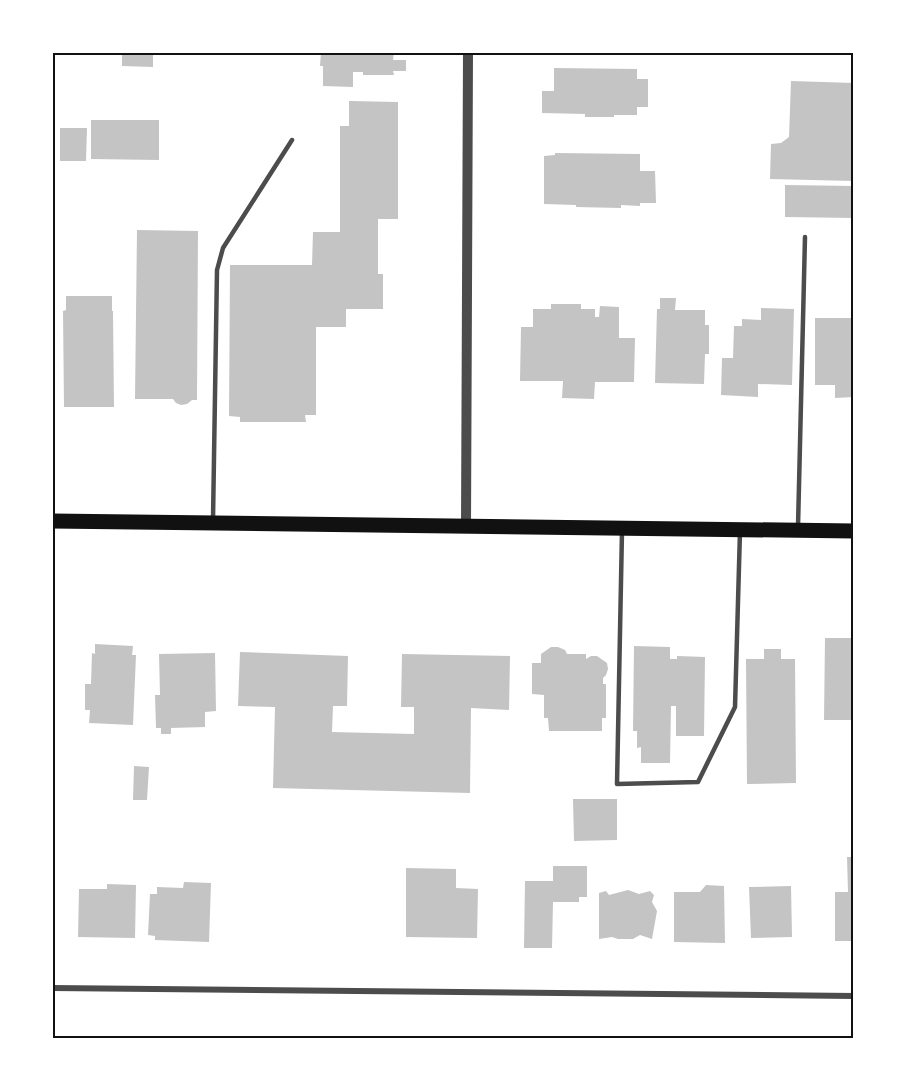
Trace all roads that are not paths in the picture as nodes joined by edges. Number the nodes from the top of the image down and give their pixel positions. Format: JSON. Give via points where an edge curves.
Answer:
{"nodes":[{"id":1,"x":468,"y":52,"type":"edge"},
{"id":2,"x":292,"y":140,"type":"dead end"},
{"id":3,"x":805,"y":237,"type":"dead end"},
{"id":4,"x":52,"y":521,"type":"edge"},
{"id":5,"x":213,"y":523,"type":"junction"},
{"id":6,"x":466,"y":526,"type":"junction"},
{"id":7,"x":622,"y":528,"type":"junction"},
{"id":8,"x":740,"y":530,"type":"junction"},
{"id":9,"x":798,"y":530,"type":"junction"},
{"id":10,"x":854,"y":531,"type":"edge"},
{"id":11,"x":52,"y":988,"type":"edge"},
{"id":12,"x":854,"y":996,"type":"edge"}],
"edges":[{"from":1,"to":6,"type":"street"},
{"from":2,"to":5,"type":"lane","via":[[223,248],[217,270]]},
{"from":3,"to":9,"type":"lane"},
{"from":4,"to":5,"type":"main road"},
{"from":5,"to":6,"type":"main road"},
{"from":6,"to":7,"type":"main road"},
{"from":7,"to":8,"type":"main road"},
{"from":7,"to":8,"type":"lane","via":[[616,784],[698,782],[735,707]]},
{"from":8,"to":9,"type":"main road"},
{"from":9,"to":10,"type":"main road"},
{"from":11,"to":12,"type":"street"}]}
